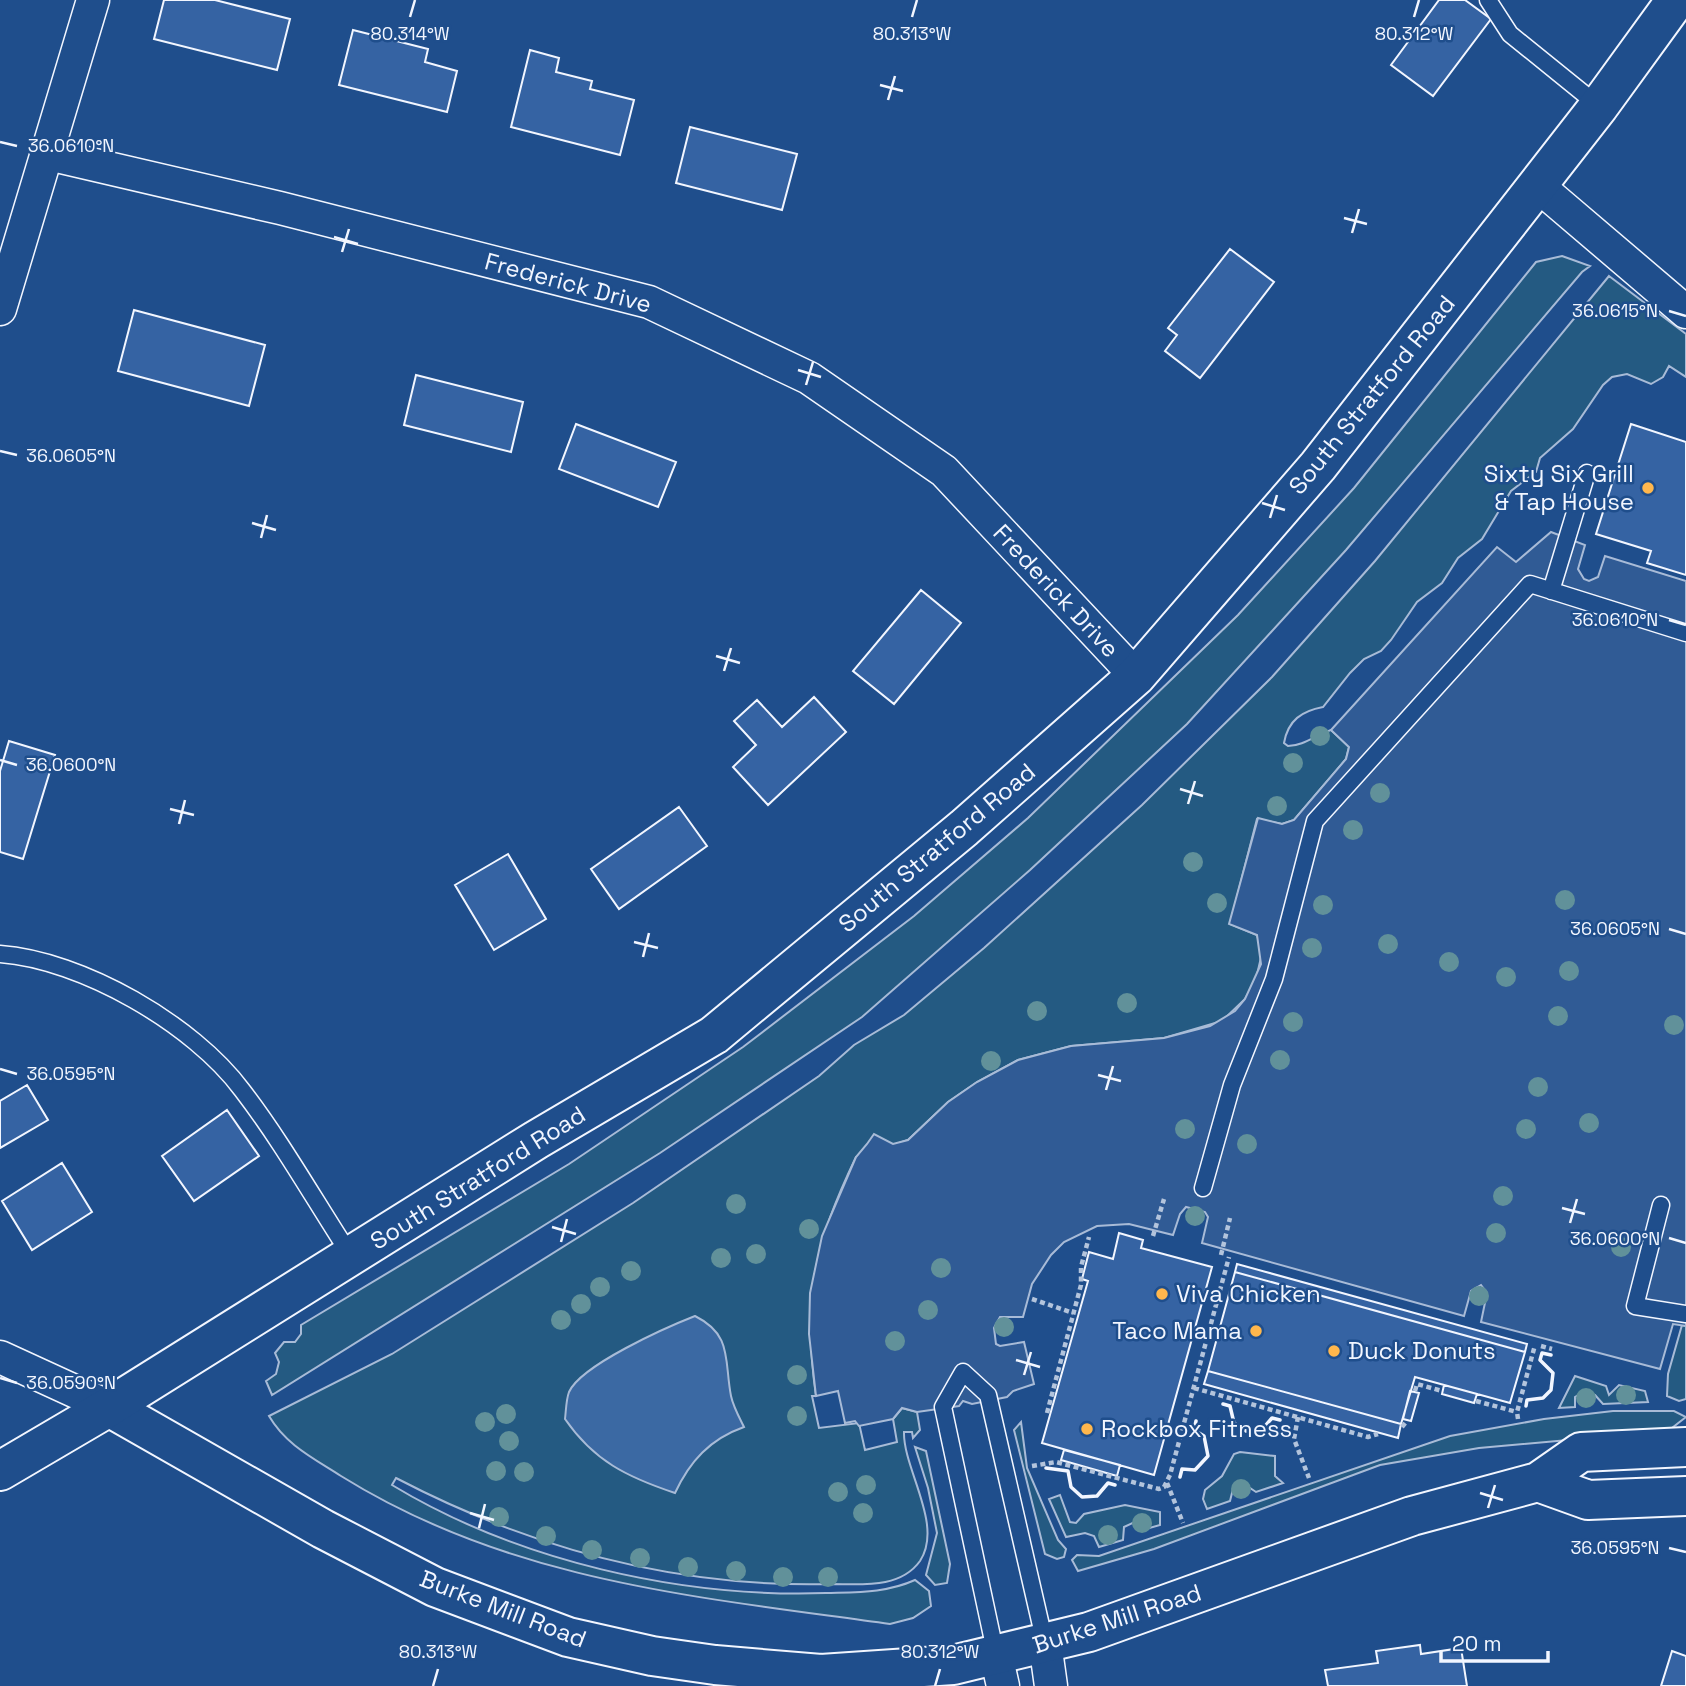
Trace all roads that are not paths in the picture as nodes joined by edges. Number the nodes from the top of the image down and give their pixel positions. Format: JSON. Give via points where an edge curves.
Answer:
{"nodes":[{"id":1,"x":93,"y":0,"type":"edge"},
{"id":2,"x":1488,"y":0,"type":"edge"},
{"id":3,"x":1676,"y":0,"type":"edge"},
{"id":4,"x":1599,"y":106,"type":"junction"},
{"id":5,"x":48,"y":154,"type":"junction"},
{"id":6,"x":1537,"y":186,"type":"junction"},
{"id":7,"x":0,"y":309,"type":"edge"},
{"id":8,"x":1686,"y":312,"type":"edge"},
{"id":9,"x":1587,"y":474,"type":"dead end"},
{"id":10,"x":1551,"y":590,"type":"junction"},
{"id":11,"x":1686,"y":633,"type":"edge"},
{"id":12,"x":1136,"y":676,"type":"junction"},
{"id":13,"x":0,"y":954,"type":"edge"},
{"id":14,"x":1203,"y":1188,"type":"dead end"},
{"id":15,"x":1661,"y":1205,"type":"dead end"},
{"id":16,"x":351,"y":1256,"type":"junction"},
{"id":17,"x":1686,"y":1314,"type":"edge"},
{"id":18,"x":0,"y":1357,"type":"edge"},
{"id":19,"x":109,"y":1408,"type":"junction"},
{"id":20,"x":1686,"y":1447,"type":"edge"},
{"id":21,"x":0,"y":1471,"type":"edge"},
{"id":22,"x":1686,"y":1471,"type":"edge"},
{"id":23,"x":1538,"y":1482,"type":"junction"},
{"id":24,"x":1686,"y":1496,"type":"edge"},
{"id":25,"x":1045,"y":1643,"type":"junction"},
{"id":26,"x":999,"y":1670,"type":"edge"},
{"id":27,"x":1051,"y":1686,"type":"edge"}],
"edges":[{"from":1,"to":5,"type":"street"},
{"from":2,"to":4,"type":"lane","via":[[1510,34]]},
{"from":3,"to":4,"type":"main road","name":"South Stratford Road"},
{"from":4,"to":6,"type":"main road","name":"South Stratford Road"},
{"from":5,"to":7,"type":"street"},
{"from":5,"to":12,"type":"street","name":"Frederick Drive","via":[[649,302],[674,313],[809,378],[944,471]]},
{"from":6,"to":8,"type":"street"},
{"from":6,"to":12,"type":"main road","name":"South Stratford Road","via":[[1318,466]]},
{"from":9,"to":10,"type":"lane"},
{"from":10,"to":11,"type":"lane"},
{"from":10,"to":14,"type":"lane","via":[[1530,584],[1315,821],[1274,979],[1232,1084]]},
{"from":12,"to":16,"type":"main road","name":"South Stratford Road","via":[[964,828],[714,1035]]},
{"from":13,"to":16,"type":"lane","via":[[75,970],[130,997],[188,1036],[241,1088]]},
{"from":15,"to":17,"type":"lane","via":[[1635,1306]]},
{"from":16,"to":19,"type":"main road","name":"South Stratford Road"},
{"from":18,"to":19,"type":"street"},
{"from":19,"to":21,"type":"main road","name":"South Stratford Road"},
{"from":19,"to":26,"type":"main road","name":"Burke Mill Road","via":[[435,1587],[568,1637],[703,1664],[821,1674],[953,1665]]},
{"from":20,"to":23,"type":"main road","name":"Burke Mill Road","via":[[1581,1452]]},
{"from":22,"to":23,"type":"main road"},
{"from":23,"to":24,"type":"main road","via":[[1588,1500]]},
{"from":23,"to":25,"type":"main road","name":"Burke Mill Road","via":[[1412,1516],[1089,1632]]},
{"from":25,"to":26,"type":"main road","name":"Burke Mill Road"},
{"from":25,"to":26,"type":"lane","via":[[988,1395],[963,1372],[943,1407]]},
{"from":25,"to":27,"type":"street"}]}
